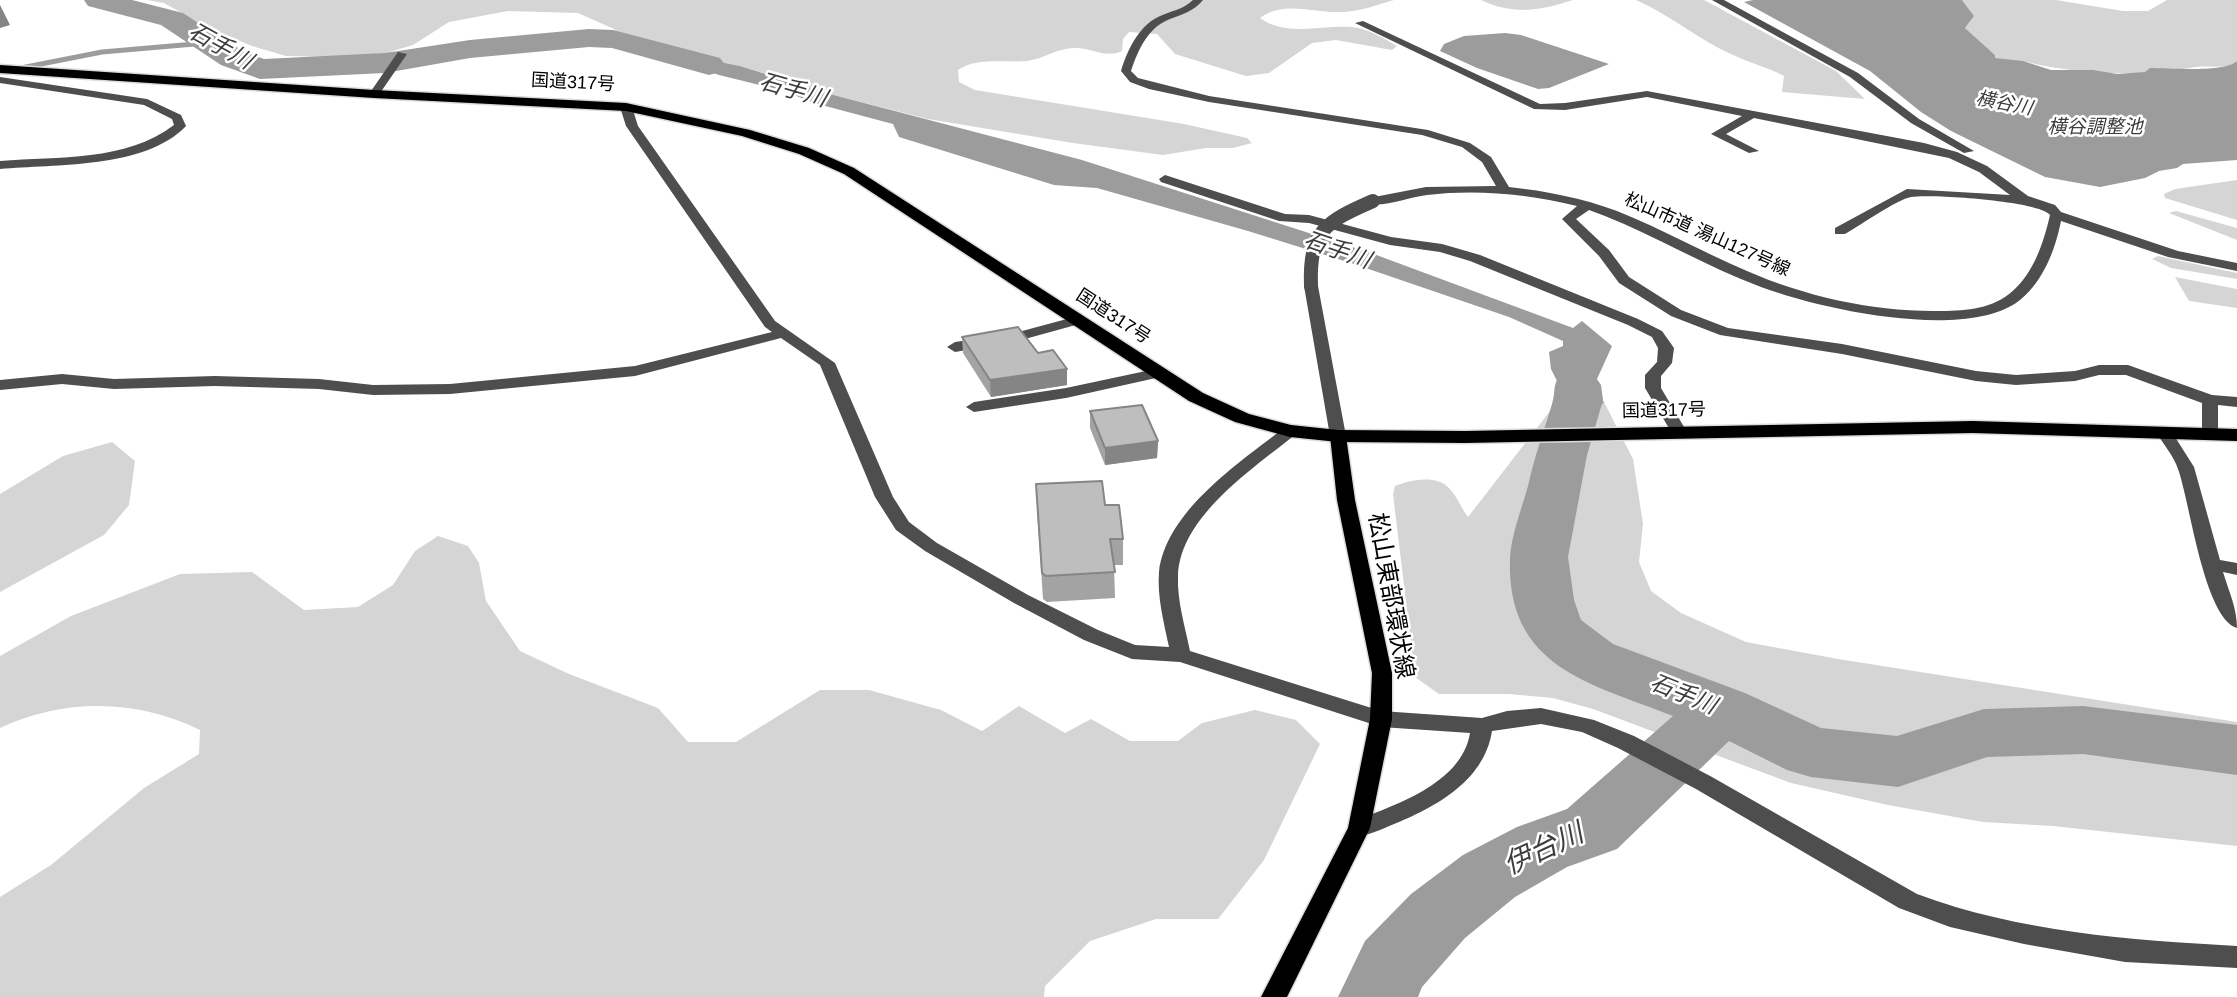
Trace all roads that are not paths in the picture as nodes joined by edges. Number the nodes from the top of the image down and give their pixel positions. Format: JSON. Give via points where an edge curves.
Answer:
{"nodes":[{"id":1,"x":1198,"y":0,"type":"edge"},
{"id":2,"x":1717,"y":0,"type":"edge"},
{"id":3,"x":1360,"y":23,"type":"dead end"},
{"id":4,"x":402,"y":54,"type":"dead end"},
{"id":5,"x":0,"y":69,"type":"edge"},
{"id":6,"x":0,"y":80,"type":"edge"},
{"id":7,"x":374,"y":94,"type":"junction"},
{"id":8,"x":626,"y":107,"type":"junction"},
{"id":9,"x":1752,"y":114,"type":"junction"},
{"id":10,"x":1753,"y":151,"type":"dead end"},
{"id":11,"x":0,"y":165,"type":"edge"},
{"id":12,"x":1164,"y":179,"type":"dead end"},
{"id":13,"x":1504,"y":189,"type":"junction"},
{"id":14,"x":2024,"y":199,"type":"junction"},
{"id":15,"x":1587,"y":205,"type":"junction"},
{"id":16,"x":2053,"y":212,"type":"junction"},
{"id":17,"x":1840,"y":231,"type":"dead end"},
{"id":18,"x":2237,"y":267,"type":"edge"},
{"id":19,"x":1078,"y":320,"type":"junction"},
{"id":20,"x":785,"y":333,"type":"junction"},
{"id":21,"x":955,"y":347,"type":"dead end"},
{"id":22,"x":1160,"y":373,"type":"junction"},
{"id":23,"x":0,"y":386,"type":"edge"},
{"id":24,"x":2210,"y":400,"type":"junction"},
{"id":25,"x":2237,"y":402,"type":"edge"},
{"id":26,"x":974,"y":407,"type":"dead end"},
{"id":27,"x":1290,"y":430,"type":"junction"},
{"id":28,"x":1679,"y":432,"type":"junction"},
{"id":29,"x":2164,"y":432,"type":"junction"},
{"id":30,"x":2210,"y":433,"type":"junction"},
{"id":31,"x":2237,"y":435,"type":"edge"},
{"id":32,"x":1338,"y":436,"type":"junction"},
{"id":33,"x":2211,"y":564,"type":"junction"},
{"id":34,"x":2237,"y":569,"type":"edge"},
{"id":35,"x":2237,"y":621,"type":"edge"},
{"id":36,"x":1181,"y":655,"type":"junction"},
{"id":37,"x":1381,"y":719,"type":"junction"},
{"id":38,"x":1482,"y":726,"type":"junction"},
{"id":39,"x":1359,"y":828,"type":"junction"},
{"id":40,"x":2237,"y":957,"type":"edge"},
{"id":41,"x":1274,"y":997,"type":"edge"}],
"edges":[{"from":1,"to":13,"type":"street","via":[[1188,9],[1156,21],[1143,37],[1126,71],[1134,80],[1209,99],[1424,132],[1466,145],[1488,160]]},
{"from":2,"to":16,"type":"street","via":[[1854,75],[1915,121],[2026,184]]},
{"from":3,"to":9,"type":"street","via":[[1538,107],[1559,109],[1647,94]]},
{"from":4,"to":7,"type":"street"},
{"from":5,"to":7,"type":"highway","name":"国道317号"},
{"from":6,"to":11,"type":"street","via":[[147,102],[177,117],[180,126],[158,142],[130,150]]},
{"from":7,"to":8,"type":"highway","name":"国道317号"},
{"from":8,"to":19,"type":"highway","name":"国道317号","via":[[745,133],[849,171]]},
{"from":8,"to":20,"type":"street","via":[[632,126],[770,324]]},
{"from":9,"to":10,"type":"street","via":[[1717,134]]},
{"from":9,"to":14,"type":"street","via":[[1954,155],[1983,169]]},
{"from":12,"to":28,"type":"street","via":[[1284,218],[1443,248],[1633,322],[1657,334],[1666,348],[1664,363],[1653,374],[1653,388]]},
{"from":13,"to":15,"type":"street","name":"松山市道 湯山127号線"},
{"from":13,"to":32,"type":"street","name":"松山市道 湯山127号線","bridge":true,"via":[[1438,189],[1373,201],[1344,214],[1314,239],[1309,258],[1311,286]]},
{"from":14,"to":16,"type":"street"},
{"from":14,"to":17,"type":"street","via":[[1907,193]]},
{"from":15,"to":16,"type":"street","name":"松山市道 湯山127号線","via":[[1799,295],[1892,312],[1942,314],[1978,312],[2007,303],[2022,290],[2050,243]]},
{"from":15,"to":24,"type":"street","via":[[1568,219],[1604,253],[1624,280],[1676,313],[1725,332],[2016,380],[2128,370]]},
{"from":16,"to":18,"type":"street","via":[[2176,255]]},
{"from":19,"to":21,"type":"street","via":[[1014,338]]},
{"from":19,"to":22,"type":"highway","name":"国道317号"},
{"from":20,"to":23,"type":"street","via":[[635,371],[450,389],[373,390],[215,381],[114,384],[62,379]]},
{"from":20,"to":36,"type":"street","via":[[827,363],[884,497],[902,526],[931,547],[1091,635],[1132,652]]},
{"from":22,"to":26,"type":"street"},
{"from":22,"to":27,"type":"highway","name":"国道317号","via":[[1196,397],[1242,418]]},
{"from":24,"to":25,"type":"street"},
{"from":24,"to":30,"type":"street"},
{"from":27,"to":32,"type":"highway","name":"国道317号"},
{"from":27,"to":36,"type":"street","via":[[1190,520],[1170,566],[1171,606]]},
{"from":28,"to":29,"type":"highway","name":"国道317号","via":[[1973,427]]},
{"from":28,"to":32,"type":"highway","name":"国道317号"},
{"from":29,"to":30,"type":"highway","name":"国道317号"},
{"from":29,"to":33,"type":"street","via":[[2186,467]]},
{"from":30,"to":31,"type":"highway","name":"国道317号"},
{"from":32,"to":37,"type":"main road","name":"松山東部環状線","via":[[1346,500],[1382,673]]},
{"from":33,"to":34,"type":"street"},
{"from":33,"to":35,"type":"street","via":[[2222,602]]},
{"from":36,"to":37,"type":"street"},
{"from":37,"to":38,"type":"street"},
{"from":37,"to":39,"type":"main road","name":"松山東部環状線"},
{"from":38,"to":39,"type":"street","via":[[1476,751],[1461,771],[1406,811]]},
{"from":38,"to":40,"type":"street","via":[[1541,716],[1586,725],[1626,741],[1908,901],[1950,917],[2125,951]]},
{"from":39,"to":41,"type":"main road","name":"松山東部環状線"}]}
